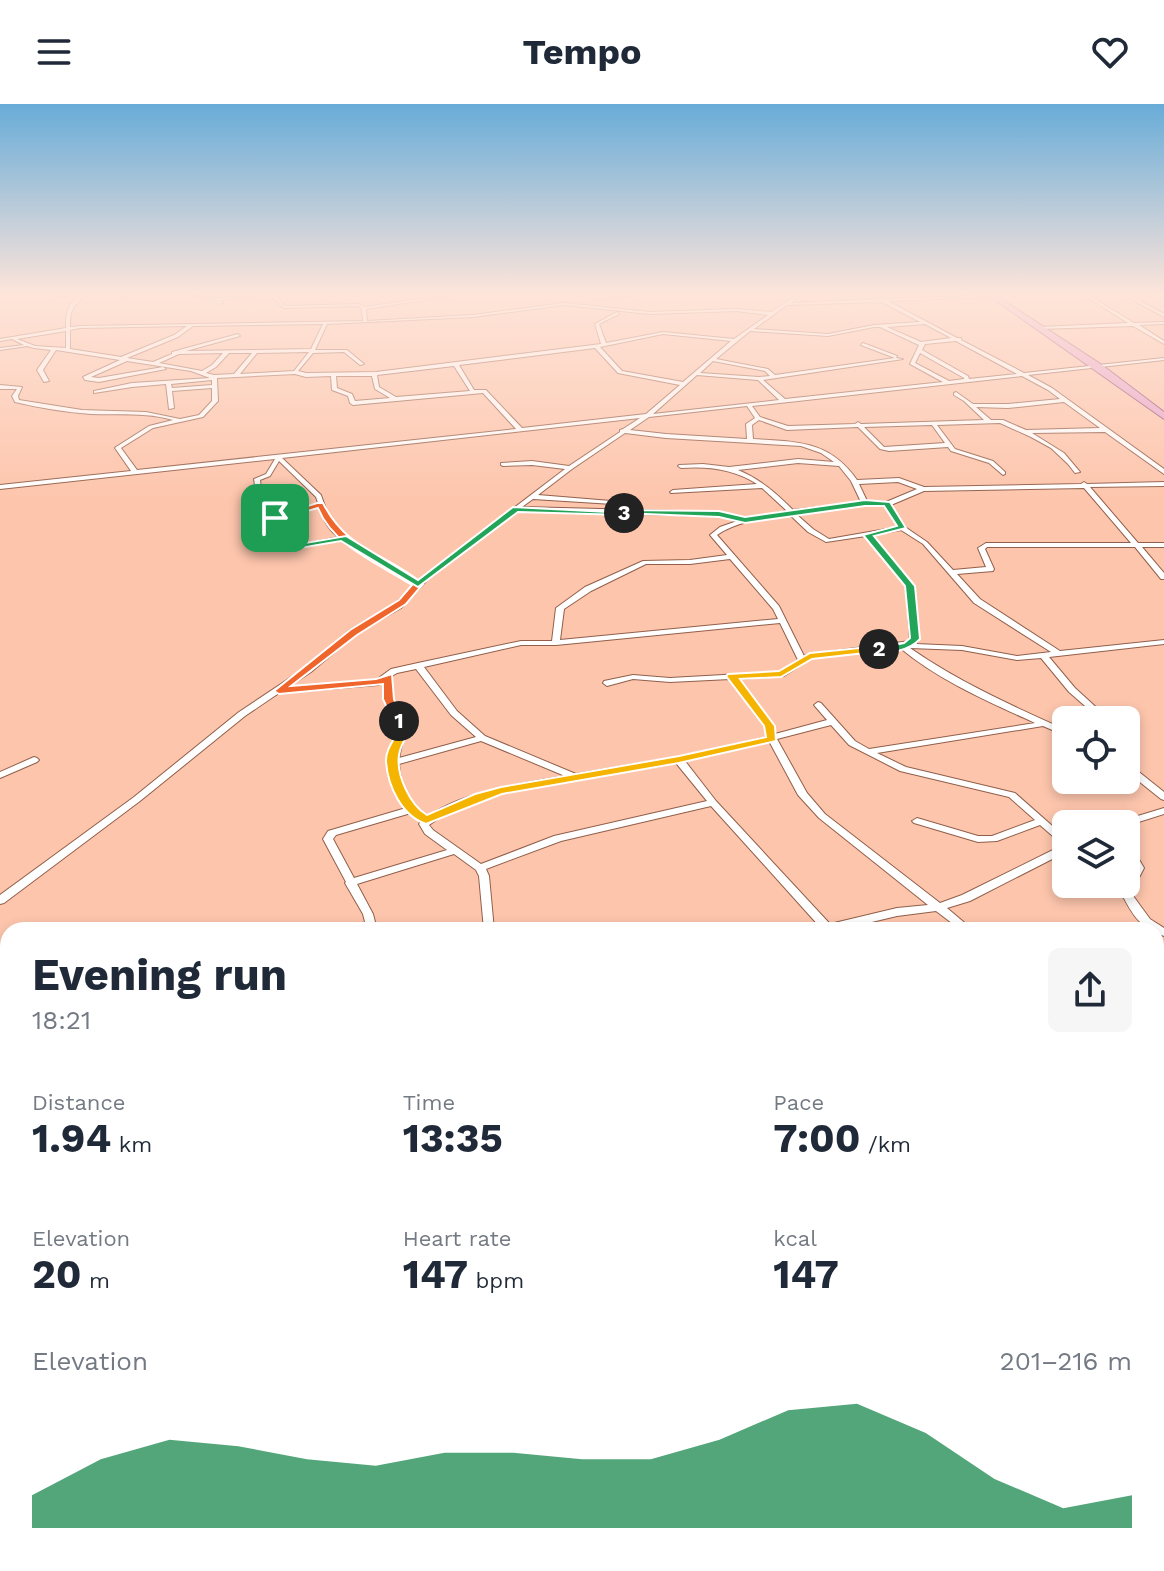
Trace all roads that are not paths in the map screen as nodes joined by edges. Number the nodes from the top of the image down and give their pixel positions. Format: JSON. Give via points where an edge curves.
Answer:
{"nodes":[{"id":1,"x":44,"y":363,"type":"edge"},
{"id":2,"x":114,"y":363,"type":"edge"},
{"id":3,"x":150,"y":363,"type":"edge"},
{"id":4,"x":216,"y":363,"type":"edge"},
{"id":5,"x":246,"y":363,"type":"edge"},
{"id":6,"x":302,"y":363,"type":"edge"},
{"id":7,"x":460,"y":363,"type":"edge"},
{"id":8,"x":612,"y":363,"type":"edge"},
{"id":9,"x":709,"y":363,"type":"edge"},
{"id":10,"x":742,"y":363,"type":"edge"},
{"id":11,"x":867,"y":363,"type":"edge"},
{"id":12,"x":947,"y":363,"type":"edge"},
{"id":13,"x":1004,"y":363,"type":"edge"},
{"id":14,"x":1094,"y":363,"type":"edge"},
{"id":15,"x":1128,"y":363,"type":"edge"},
{"id":16,"x":153,"y":364,"type":"joint"},
{"id":17,"x":456,"y":364,"type":"junction"},
{"id":18,"x":912,"y":364,"type":"edge"},
{"id":19,"x":1099,"y":367,"type":"junction"},
{"id":20,"x":167,"y":368,"type":"junction"},
{"id":21,"x":295,"y":372,"type":"junction"},
{"id":22,"x":201,"y":374,"type":"junction"},
{"id":23,"x":374,"y":374,"type":"junction"},
{"id":24,"x":698,"y":374,"type":"junction"},
{"id":25,"x":1023,"y":374,"type":"junction"},
{"id":26,"x":236,"y":375,"type":"junction"},
{"id":27,"x":333,"y":375,"type":"junction"},
{"id":28,"x":773,"y":376,"type":"junction"},
{"id":29,"x":759,"y":379,"type":"junction"},
{"id":30,"x":46,"y":381,"type":"dead end"},
{"id":31,"x":214,"y":381,"type":"junction"},
{"id":32,"x":967,"y":381,"type":"junction"},
{"id":33,"x":168,"y":382,"type":"junction"},
{"id":34,"x":949,"y":383,"type":"junction"},
{"id":35,"x":684,"y":384,"type":"junction"},
{"id":36,"x":0,"y":387,"type":"edge"},
{"id":37,"x":170,"y":390,"type":"junction"},
{"id":38,"x":472,"y":390,"type":"junction"},
{"id":39,"x":96,"y":392,"type":"dead end"},
{"id":40,"x":956,"y":394,"type":"dead end"},
{"id":41,"x":395,"y":399,"type":"junction"},
{"id":42,"x":783,"y":400,"type":"junction"},
{"id":43,"x":1065,"y":400,"type":"junction"},
{"id":44,"x":748,"y":404,"type":"junction"},
{"id":45,"x":974,"y":405,"type":"junction"},
{"id":46,"x":171,"y":408,"type":"dead end"},
{"id":47,"x":647,"y":416,"type":"junction"},
{"id":48,"x":1164,"y":416,"type":"edge"},
{"id":49,"x":758,"y":418,"type":"junction"},
{"id":50,"x":178,"y":420,"type":"junction"},
{"id":51,"x":989,"y":421,"type":"junction"},
{"id":52,"x":933,"y":423,"type":"junction"},
{"id":53,"x":858,"y":424,"type":"junction"},
{"id":54,"x":787,"y":428,"type":"junction"},
{"id":55,"x":520,"y":429,"type":"junction"},
{"id":56,"x":1104,"y":430,"type":"junction"},
{"id":57,"x":622,"y":431,"type":"junction"},
{"id":58,"x":1028,"y":431,"type":"junction"},
{"id":59,"x":750,"y":441,"type":"junction"},
{"id":60,"x":801,"y":444,"type":"junction"},
{"id":61,"x":947,"y":445,"type":"junction"},
{"id":62,"x":278,"y":457,"type":"junction"},
{"id":63,"x":503,"y":464,"type":"dead end"},
{"id":64,"x":840,"y":464,"type":"junction"},
{"id":65,"x":681,"y":466,"type":"dead end"},
{"id":66,"x":570,"y":468,"type":"junction"},
{"id":67,"x":727,"y":469,"type":"junction"},
{"id":68,"x":135,"y":472,"type":"junction"},
{"id":69,"x":1077,"y":472,"type":"dead end"},
{"id":70,"x":1164,"y":472,"type":"edge"},
{"id":71,"x":1003,"y":473,"type":"dead end"},
{"id":72,"x":857,"y":482,"type":"junction"},
{"id":73,"x":1084,"y":484,"type":"junction"},
{"id":74,"x":1164,"y":484,"type":"edge"},
{"id":75,"x":763,"y":485,"type":"junction"},
{"id":76,"x":0,"y":487,"type":"edge"},
{"id":77,"x":923,"y":489,"type":"junction"},
{"id":78,"x":673,"y":492,"type":"dead end"},
{"id":79,"x":259,"y":497,"type":"dead end"},
{"id":80,"x":533,"y":497,"type":"junction"},
{"id":81,"x":611,"y":503,"type":"dead end"},
{"id":82,"x":865,"y":503,"type":"junction"},
{"id":83,"x":320,"y":504,"type":"junction"},
{"id":84,"x":887,"y":504,"type":"junction"},
{"id":85,"x":516,"y":509,"type":"junction"},
{"id":86,"x":792,"y":515,"type":"junction"},
{"id":87,"x":745,"y":520,"type":"junction"},
{"id":88,"x":902,"y":528,"type":"junction"},
{"id":89,"x":868,"y":535,"type":"junction"},
{"id":90,"x":343,"y":538,"type":"junction"},
{"id":91,"x":1136,"y":543,"type":"junction"},
{"id":92,"x":1164,"y":545,"type":"edge"},
{"id":93,"x":731,"y":557,"type":"junction"},
{"id":94,"x":954,"y":572,"type":"junction"},
{"id":95,"x":1164,"y":577,"type":"edge"},
{"id":96,"x":418,"y":584,"type":"junction"},
{"id":97,"x":781,"y":621,"type":"junction"},
{"id":98,"x":1164,"y":642,"type":"edge"},
{"id":99,"x":556,"y":643,"type":"junction"},
{"id":100,"x":905,"y":646,"type":"junction"},
{"id":101,"x":1058,"y":653,"type":"junction"},
{"id":102,"x":1043,"y":655,"type":"junction"},
{"id":103,"x":802,"y":659,"type":"junction"},
{"id":104,"x":418,"y":665,"type":"junction"},
{"id":105,"x":388,"y":676,"type":"junction"},
{"id":106,"x":732,"y":676,"type":"junction"},
{"id":107,"x":607,"y":683,"type":"dead end"},
{"id":108,"x":279,"y":691,"type":"junction"},
{"id":109,"x":818,"y":705,"type":"dead end"},
{"id":110,"x":1090,"y":706,"type":"edge"},
{"id":111,"x":831,"y":722,"type":"junction"},
{"id":112,"x":1044,"y":723,"type":"junction"},
{"id":113,"x":1052,"y":727,"type":"edge"},
{"id":114,"x":482,"y":738,"type":"junction"},
{"id":115,"x":772,"y":739,"type":"junction"},
{"id":116,"x":867,"y":752,"type":"junction"},
{"id":117,"x":34,"y":760,"type":"dead end"},
{"id":118,"x":679,"y":760,"type":"junction"},
{"id":119,"x":392,"y":763,"type":"junction"},
{"id":120,"x":0,"y":775,"type":"edge"},
{"id":121,"x":1140,"y":777,"type":"edge"},
{"id":122,"x":578,"y":778,"type":"junction"},
{"id":123,"x":1164,"y":797,"type":"edge"},
{"id":124,"x":713,"y":803,"type":"junction"},
{"id":125,"x":410,"y":810,"type":"junction"},
{"id":126,"x":1164,"y":811,"type":"edge"},
{"id":127,"x":1140,"y":818,"type":"edge"},
{"id":128,"x":426,"y":820,"type":"junction"},
{"id":129,"x":917,"y":821,"type":"dead end"},
{"id":130,"x":1040,"y":822,"type":"junction"},
{"id":131,"x":1052,"y":833,"type":"edge"},
{"id":132,"x":454,"y":851,"type":"junction"},
{"id":133,"x":1052,"y":853,"type":"edge"},
{"id":134,"x":480,"y":868,"type":"junction"},
{"id":135,"x":350,"y":883,"type":"junction"},
{"id":136,"x":1129,"y":898,"type":"edge"},
{"id":137,"x":0,"y":900,"type":"edge"},
{"id":138,"x":939,"y":907,"type":"junction"},
{"id":139,"x":370,"y":922,"type":"edge"},
{"id":140,"x":488,"y":922,"type":"edge"},
{"id":141,"x":820,"y":922,"type":"edge"},
{"id":142,"x":855,"y":922,"type":"edge"},
{"id":143,"x":958,"y":922,"type":"edge"},
{"id":144,"x":1147,"y":922,"type":"edge"}],
"edges":[{"from":1,"to":30,"type":"street","via":[[40,370]]},
{"from":2,"to":20,"type":"street","via":[[85,378]]},
{"from":3,"to":16,"type":"street"},
{"from":4,"to":22,"type":"street"},
{"from":5,"to":26,"type":"street"},
{"from":6,"to":21,"type":"street"},
{"from":7,"to":17,"type":"street"},
{"from":8,"to":35,"type":"street","via":[[620,372]]},
{"from":9,"to":24,"type":"street"},
{"from":10,"to":28,"type":"street"},
{"from":11,"to":28,"type":"street"},
{"from":12,"to":32,"type":"street"},
{"from":13,"to":25,"type":"street"},
{"from":14,"to":19,"type":"main road"},
{"from":15,"to":19,"type":"street"},
{"from":16,"to":20,"type":"street"},
{"from":17,"to":23,"type":"street"},
{"from":17,"to":38,"type":"street"},
{"from":18,"to":34,"type":"street"},
{"from":19,"to":25,"type":"street"},
{"from":19,"to":48,"type":"main road"},
{"from":20,"to":22,"type":"street"},
{"from":20,"to":33,"type":"street","via":[[163,378]]},
{"from":21,"to":26,"type":"street"},
{"from":21,"to":27,"type":"street"},
{"from":22,"to":31,"type":"street"},
{"from":23,"to":27,"type":"street"},
{"from":23,"to":41,"type":"street","via":[[377,388]]},
{"from":24,"to":29,"type":"street"},
{"from":24,"to":35,"type":"street"},
{"from":25,"to":32,"type":"street"},
{"from":25,"to":43,"type":"street"},
{"from":26,"to":31,"type":"street"},
{"from":27,"to":41,"type":"street","via":[[334,389],[350,395],[352,402]]},
{"from":28,"to":29,"type":"street"},
{"from":29,"to":42,"type":"street"},
{"from":31,"to":33,"type":"street"},
{"from":31,"to":37,"type":"street"},
{"from":31,"to":50,"type":"street","via":[[215,401],[203,415]]},
{"from":32,"to":34,"type":"street"},
{"from":33,"to":37,"type":"street"},
{"from":33,"to":39,"type":"street"},
{"from":34,"to":42,"type":"street"},
{"from":35,"to":47,"type":"street"},
{"from":36,"to":50,"type":"street","via":[[20,388],[17,401],[34,405]]},
{"from":37,"to":46,"type":"street"},
{"from":38,"to":41,"type":"street"},
{"from":38,"to":55,"type":"street","via":[[487,392]]},
{"from":40,"to":45,"type":"street"},
{"from":42,"to":44,"type":"street"},
{"from":43,"to":45,"type":"street"},
{"from":43,"to":56,"type":"street"},
{"from":44,"to":47,"type":"street"},
{"from":44,"to":49,"type":"street"},
{"from":45,"to":51,"type":"street"},
{"from":47,"to":55,"type":"street"},
{"from":47,"to":57,"type":"street"},
{"from":49,"to":54,"type":"street"},
{"from":49,"to":59,"type":"street","via":[[749,424]]},
{"from":50,"to":68,"type":"street","via":[[151,427],[118,448]]},
{"from":51,"to":52,"type":"street"},
{"from":51,"to":58,"type":"street"},
{"from":52,"to":53,"type":"street"},
{"from":52,"to":61,"type":"street"},
{"from":53,"to":54,"type":"street"},
{"from":53,"to":61,"type":"street","via":[[882,448]]},
{"from":54,"to":60,"type":"street"},
{"from":55,"to":62,"type":"street"},
{"from":56,"to":58,"type":"street"},
{"from":56,"to":70,"type":"street"},
{"from":57,"to":59,"type":"street"},
{"from":57,"to":66,"type":"street"},
{"from":58,"to":69,"type":"street","via":[[1070,460]]},
{"from":59,"to":60,"type":"street"},
{"from":60,"to":64,"type":"street","via":[[829,452]]},
{"from":61,"to":71,"type":"street","via":[[991,462]]},
{"from":62,"to":68,"type":"street"},
{"from":62,"to":79,"type":"street","via":[[268,475],[257,478]]},
{"from":62,"to":83,"type":"street","via":[[319,496]]},
{"from":63,"to":66,"type":"street"},
{"from":64,"to":67,"type":"street","via":[[798,461]]},
{"from":64,"to":72,"type":"street"},
{"from":65,"to":67,"type":"street"},
{"from":66,"to":80,"type":"street"},
{"from":67,"to":75,"type":"street"},
{"from":68,"to":76,"type":"street"},
{"from":72,"to":77,"type":"street","via":[[899,480]]},
{"from":72,"to":82,"type":"street"},
{"from":73,"to":74,"type":"street"},
{"from":73,"to":77,"type":"street"},
{"from":73,"to":91,"type":"street"},
{"from":75,"to":78,"type":"street"},
{"from":75,"to":86,"type":"street"},
{"from":77,"to":84,"type":"street"},
{"from":80,"to":81,"type":"street"},
{"from":80,"to":85,"type":"street"},
{"from":82,"to":84,"type":"street"},
{"from":82,"to":86,"type":"street"},
{"from":83,"to":90,"type":"street"},
{"from":83,"to":90,"type":"street","via":[[270,521],[291,548]]},
{"from":84,"to":88,"type":"street"},
{"from":85,"to":87,"type":"street","via":[[719,514]]},
{"from":85,"to":96,"type":"street"},
{"from":86,"to":87,"type":"street"},
{"from":86,"to":89,"type":"street","via":[[828,541]]},
{"from":87,"to":93,"type":"street","via":[[713,535]]},
{"from":88,"to":89,"type":"street"},
{"from":88,"to":94,"type":"street"},
{"from":89,"to":100,"type":"street","via":[[910,586],[915,639]]},
{"from":90,"to":96,"type":"street"},
{"from":91,"to":92,"type":"street"},
{"from":91,"to":94,"type":"street","via":[[986,545],[981,548],[990,569]]},
{"from":91,"to":95,"type":"street"},
{"from":93,"to":97,"type":"street","via":[[776,608]]},
{"from":93,"to":99,"type":"street","via":[[639,564],[560,608]]},
{"from":94,"to":101,"type":"street","via":[[977,601]]},
{"from":96,"to":108,"type":"street","via":[[403,602],[353,632]]},
{"from":97,"to":99,"type":"street"},
{"from":97,"to":103,"type":"street"},
{"from":98,"to":101,"type":"street"},
{"from":99,"to":104,"type":"street","via":[[521,643]]},
{"from":100,"to":102,"type":"street","via":[[962,648],[1010,658]]},
{"from":100,"to":103,"type":"street"},
{"from":100,"to":112,"type":"street","via":[[937,672]]},
{"from":101,"to":102,"type":"street"},
{"from":102,"to":110,"type":"street"},
{"from":103,"to":106,"type":"street","via":[[781,674]]},
{"from":104,"to":105,"type":"street"},
{"from":104,"to":114,"type":"street","via":[[454,713]]},
{"from":105,"to":108,"type":"street","via":[[378,682]]},
{"from":105,"to":119,"type":"street","via":[[388,699],[403,732]]},
{"from":106,"to":107,"type":"street","via":[[633,677]]},
{"from":106,"to":115,"type":"street","via":[[769,726]]},
{"from":108,"to":137,"type":"street"},
{"from":109,"to":111,"type":"street"},
{"from":111,"to":115,"type":"street"},
{"from":111,"to":116,"type":"street"},
{"from":112,"to":113,"type":"street"},
{"from":112,"to":116,"type":"street"},
{"from":114,"to":119,"type":"street"},
{"from":114,"to":122,"type":"street"},
{"from":115,"to":118,"type":"street"},
{"from":115,"to":138,"type":"street","via":[[803,795],[822,816]]},
{"from":116,"to":130,"type":"street","via":[[918,773],[1012,795]]},
{"from":117,"to":120,"type":"street"},
{"from":118,"to":122,"type":"street"},
{"from":118,"to":124,"type":"street"},
{"from":119,"to":125,"type":"street"},
{"from":121,"to":123,"type":"street"},
{"from":122,"to":128,"type":"street","via":[[501,790]]},
{"from":124,"to":134,"type":"street","via":[[558,838]]},
{"from":124,"to":141,"type":"street"},
{"from":125,"to":128,"type":"street"},
{"from":125,"to":135,"type":"street","via":[[332,833],[328,839]]},
{"from":126,"to":127,"type":"street"},
{"from":128,"to":132,"type":"street","via":[[429,832]]},
{"from":129,"to":130,"type":"street","via":[[978,839]]},
{"from":130,"to":131,"type":"street"},
{"from":132,"to":134,"type":"street"},
{"from":132,"to":135,"type":"street"},
{"from":133,"to":138,"type":"street"},
{"from":134,"to":140,"type":"street"},
{"from":135,"to":139,"type":"street"},
{"from":136,"to":144,"type":"street"},
{"from":138,"to":142,"type":"street"},
{"from":138,"to":143,"type":"street"}]}
